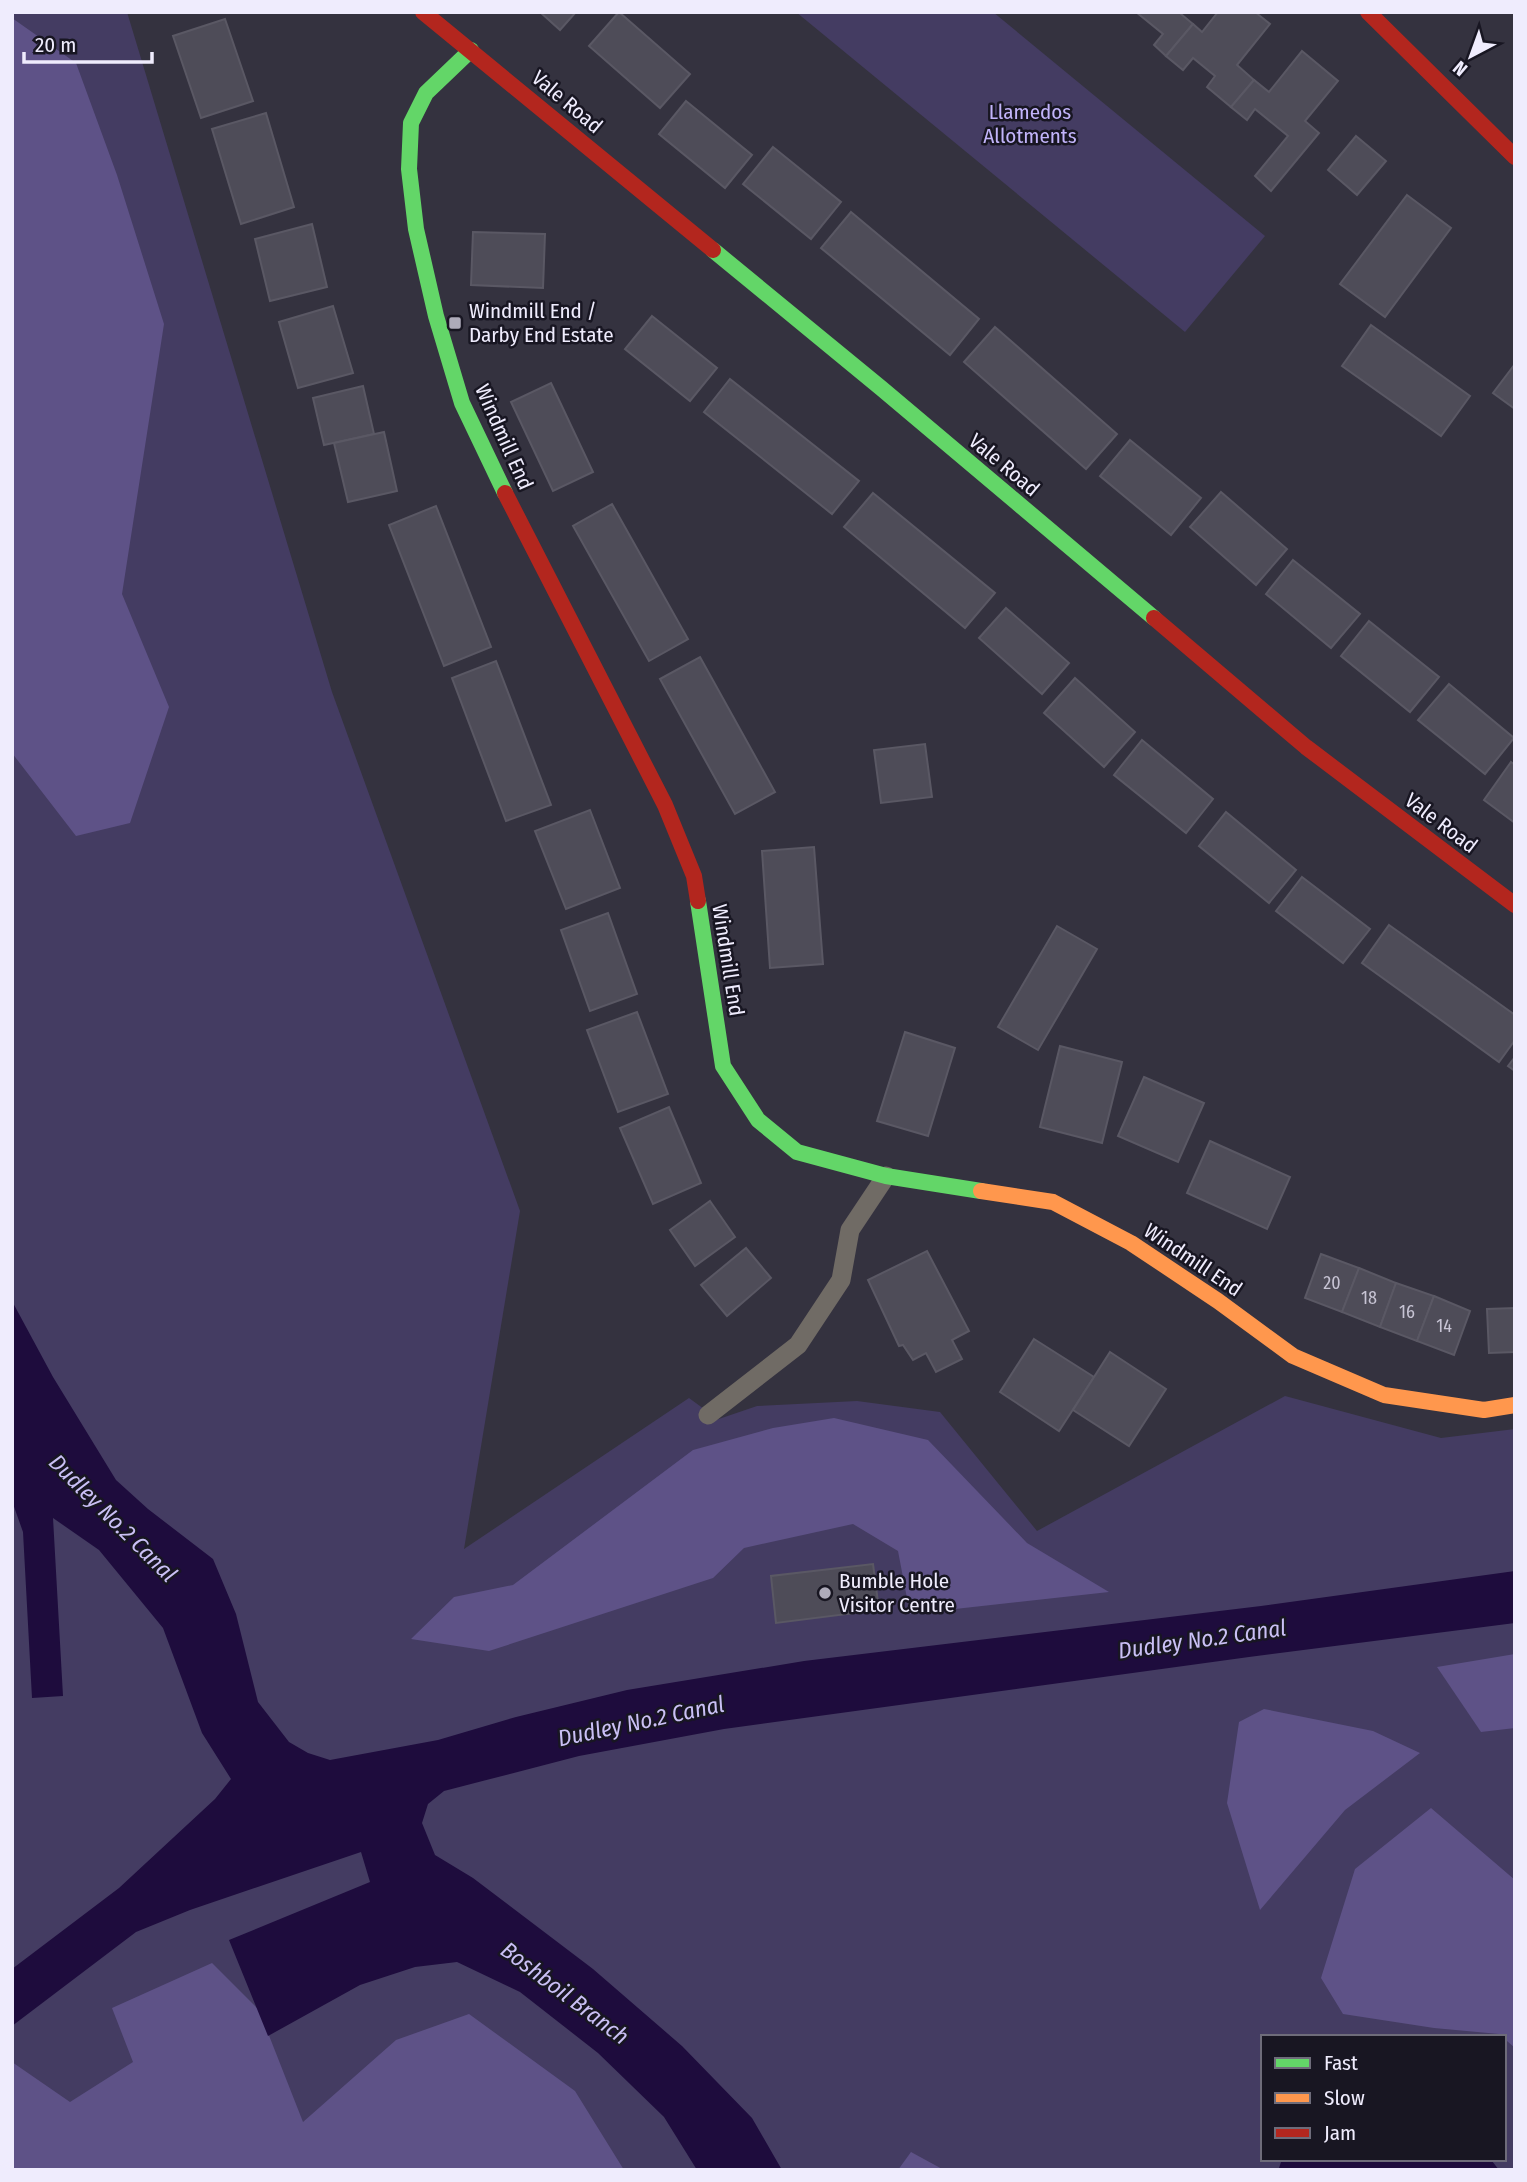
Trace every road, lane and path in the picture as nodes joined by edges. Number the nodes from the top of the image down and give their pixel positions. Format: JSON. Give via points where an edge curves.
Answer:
{"nodes":[{"id":1,"x":423,"y":12,"type":"edge"},
{"id":2,"x":1368,"y":12,"type":"edge"},
{"id":3,"x":471,"y":50,"type":"junction"},
{"id":4,"x":1515,"y":157,"type":"edge"},
{"id":5,"x":1515,"y":905,"type":"edge"},
{"id":6,"x":886,"y":1176,"type":"junction"},
{"id":7,"x":1515,"y":1405,"type":"edge"},
{"id":8,"x":708,"y":1415,"type":"dead end"}],
"edges":[{"from":1,"to":3,"type":"street","name":"Vale Road"},
{"from":2,"to":4,"type":"street"},
{"from":3,"to":5,"type":"street","name":"Vale Road","via":[[1306,747]]},
{"from":3,"to":6,"type":"street","name":"Windmill End","via":[[426,93],[411,123],[410,169],[419,241],[463,403],[665,805],[694,876],[723,1066],[758,1120],[797,1152]]},
{"from":6,"to":7,"type":"street","name":"Windmill End","via":[[1053,1202],[1131,1243],[1293,1356],[1384,1395],[1484,1410]]},
{"from":6,"to":8,"type":"lane","via":[[850,1230],[841,1280],[799,1345]]}]}
